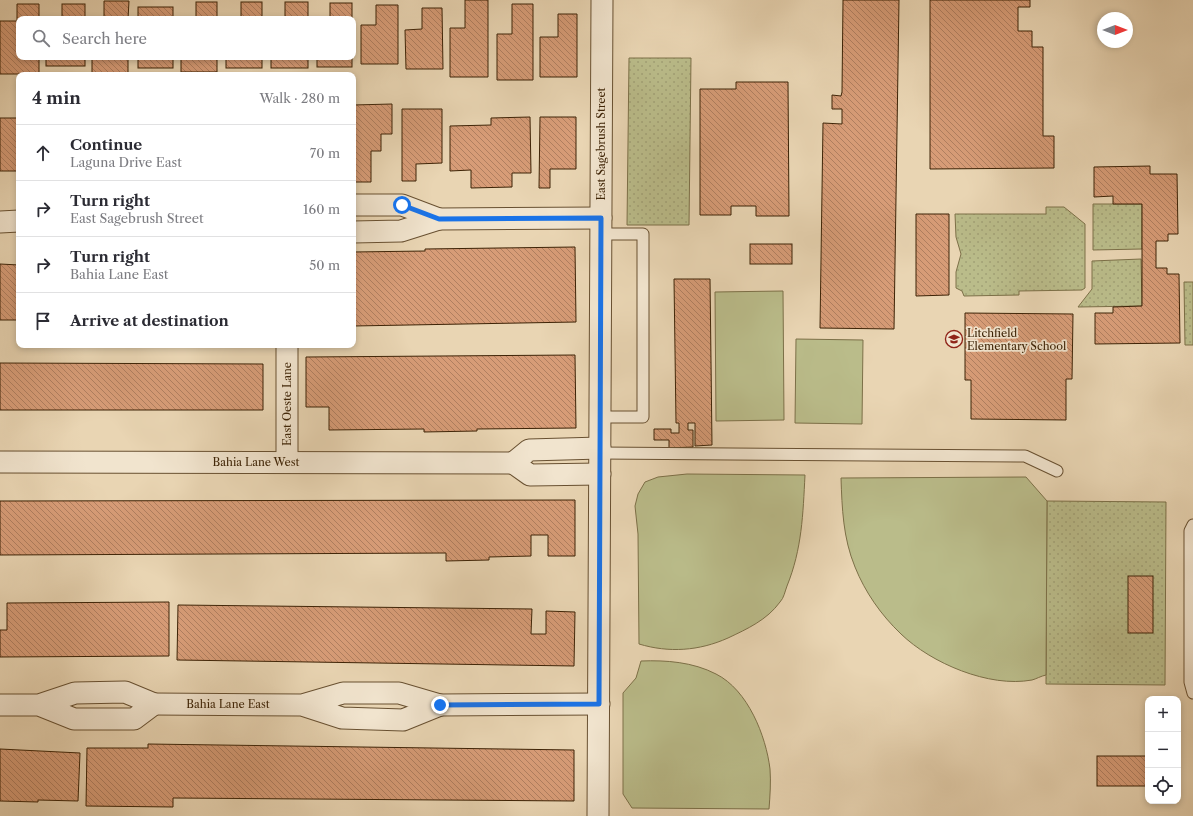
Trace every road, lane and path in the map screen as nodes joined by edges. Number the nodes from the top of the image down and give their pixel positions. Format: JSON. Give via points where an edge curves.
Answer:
{"nodes":[{"id":1,"x":602,"y":0,"type":"edge"},
{"id":2,"x":356,"y":205,"type":"edge"},
{"id":3,"x":439,"y":219,"type":"junction"},
{"id":4,"x":16,"y":221,"type":"edge"},
{"id":5,"x":0,"y":222,"type":"edge"},
{"id":6,"x":601,"y":226,"type":"junction"},
{"id":7,"x":356,"y":232,"type":"edge"},
{"id":8,"x":287,"y":348,"type":"edge"},
{"id":9,"x":600,"y":417,"type":"junction"},
{"id":10,"x":600,"y":450,"type":"junction"},
{"id":11,"x":0,"y":462,"type":"edge"},
{"id":12,"x":287,"y":462,"type":"junction"},
{"id":13,"x":513,"y":463,"type":"junction"},
{"id":14,"x":1057,"y":471,"type":"dead end"},
{"id":15,"x":600,"y":474,"type":"junction"},
{"id":16,"x":1193,"y":525,"type":"edge"},
{"id":17,"x":1193,"y":693,"type":"edge"},
{"id":18,"x":599,"y":704,"type":"junction"},
{"id":19,"x":0,"y":705,"type":"edge"},
{"id":20,"x":598,"y":816,"type":"edge"}],
"edges":[{"from":1,"to":6,"type":"street","name":"East Sagebrush Street"},
{"from":2,"to":3,"type":"street","via":[[402,205]]},
{"from":3,"to":6,"type":"street"},
{"from":3,"to":7,"type":"street","via":[[401,231]]},
{"from":4,"to":5,"type":"street"},
{"from":6,"to":9,"type":"street","name":"East Sagebrush Street"},
{"from":6,"to":9,"type":"lane","via":[[643,234],[642,417]]},
{"from":8,"to":12,"type":"street","name":"East Oeste Lane"},
{"from":9,"to":10,"type":"street","name":"East Sagebrush Street"},
{"from":10,"to":13,"type":"street","via":[[529,450]]},
{"from":10,"to":14,"type":"lane","via":[[1025,456]]},
{"from":10,"to":15,"type":"street","name":"East Sagebrush Street"},
{"from":11,"to":12,"type":"street","name":"Bahia Lane West"},
{"from":12,"to":13,"type":"street","name":"Bahia Lane West"},
{"from":13,"to":15,"type":"street","via":[[530,475]]},
{"from":15,"to":18,"type":"street","name":"East Sagebrush Street"},
{"from":16,"to":17,"type":"lane","via":[[1190,531],[1190,682]]},
{"from":18,"to":19,"type":"street","name":"Bahia Lane East","via":[[440,705],[403,720],[342,718],[302,705],[154,704],[134,719],[74,719],[39,705]]},
{"from":18,"to":20,"type":"street","name":"East Sagebrush Street"}]}
